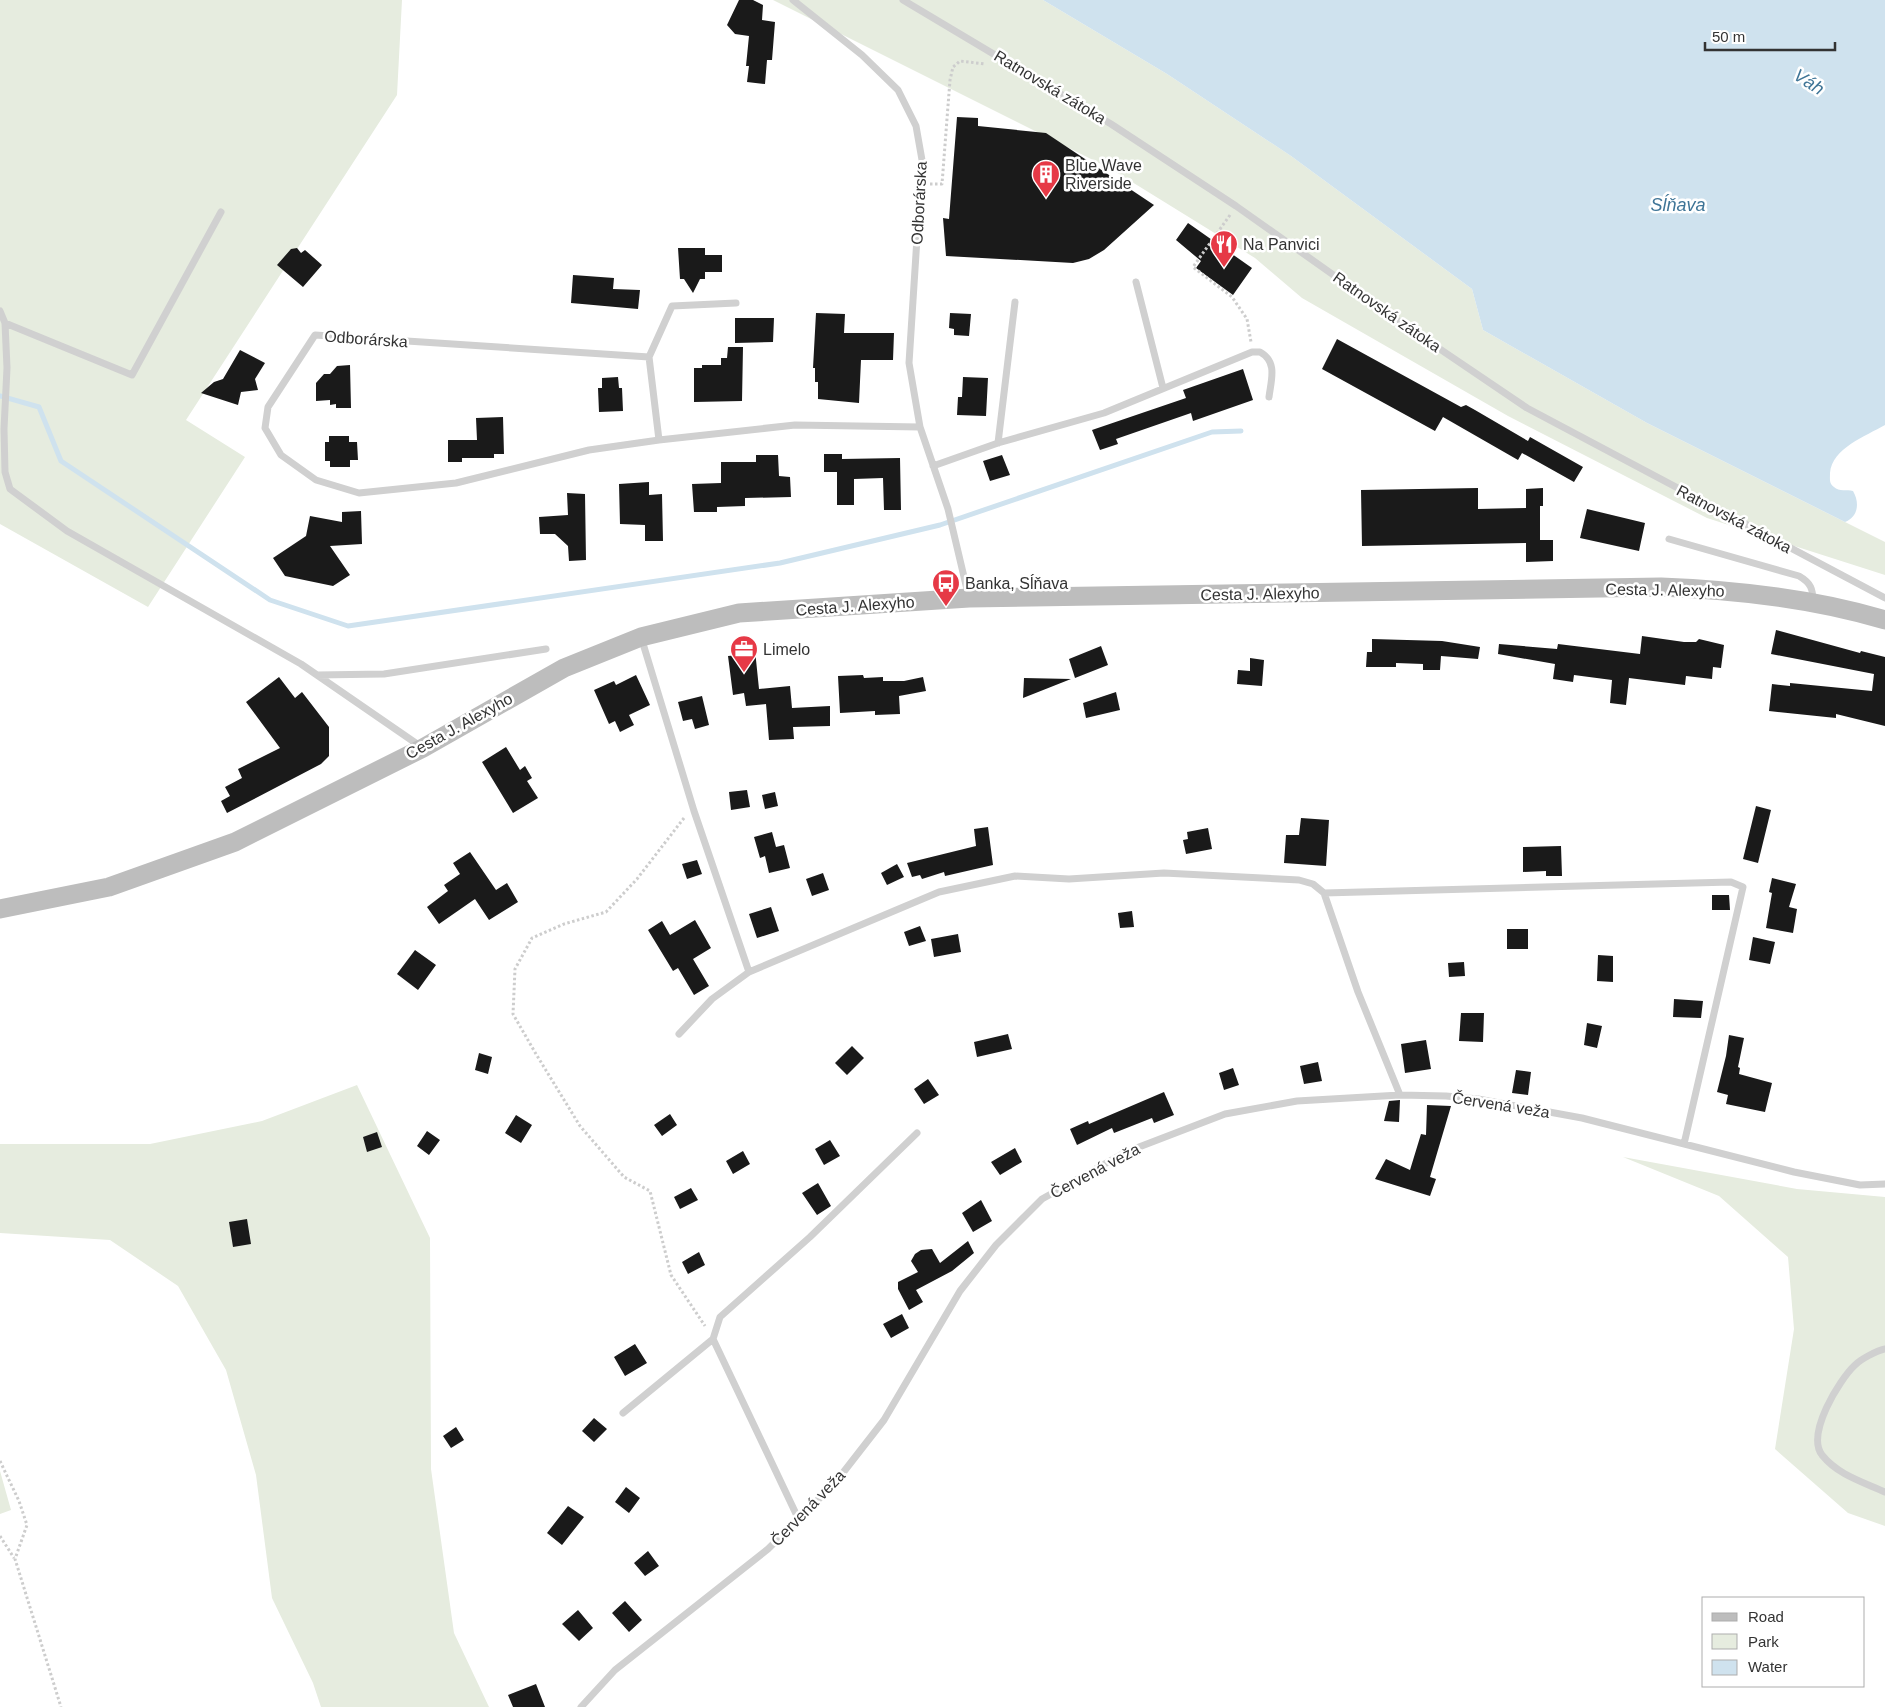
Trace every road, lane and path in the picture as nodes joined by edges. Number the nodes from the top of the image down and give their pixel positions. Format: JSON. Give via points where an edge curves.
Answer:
{"nodes":[{"id":1,"x":793,"y":0,"type":"edge"},
{"id":2,"x":903,"y":0,"type":"edge"},
{"id":3,"x":989,"y":64,"type":"dead end"},
{"id":4,"x":921,"y":184,"type":"junction"},
{"id":5,"x":1236,"y":206,"type":"junction"},
{"id":6,"x":220,"y":212,"type":"dead end"},
{"id":7,"x":1136,"y":282,"type":"dead end"},
{"id":8,"x":1015,"y":302,"type":"dead end"},
{"id":9,"x":736,"y":303,"type":"dead end"},
{"id":10,"x":0,"y":311,"type":"edge"},
{"id":11,"x":5,"y":323,"type":"junction"},
{"id":12,"x":1253,"y":352,"type":"junction"},
{"id":13,"x":649,"y":357,"type":"junction"},
{"id":14,"x":1163,"y":388,"type":"junction"},
{"id":15,"x":1269,"y":398,"type":"dead end"},
{"id":16,"x":920,"y":427,"type":"junction"},
{"id":17,"x":659,"y":440,"type":"junction"},
{"id":18,"x":998,"y":443,"type":"junction"},
{"id":19,"x":933,"y":466,"type":"junction"},
{"id":20,"x":1669,"y":539,"type":"dead end"},
{"id":21,"x":969,"y":598,"type":"junction"},
{"id":22,"x":1885,"y":598,"type":"edge"},
{"id":23,"x":1813,"y":603,"type":"junction"},
{"id":24,"x":1885,"y":620,"type":"edge"},
{"id":25,"x":641,"y":637,"type":"junction"},
{"id":26,"x":546,"y":649,"type":"dead end"},
{"id":27,"x":317,"y":675,"type":"junction"},
{"id":28,"x":423,"y":748,"type":"junction"},
{"id":29,"x":694,"y":811,"type":"junction"},
{"id":30,"x":1324,"y":892,"type":"junction"},
{"id":31,"x":0,"y":909,"type":"edge"},
{"id":32,"x":750,"y":972,"type":"junction"},
{"id":33,"x":679,"y":1034,"type":"dead end"},
{"id":34,"x":1400,"y":1095,"type":"junction"},
{"id":35,"x":917,"y":1133,"type":"dead end"},
{"id":36,"x":1684,"y":1144,"type":"junction"},
{"id":37,"x":1885,"y":1184,"type":"edge"},
{"id":38,"x":713,"y":1339,"type":"junction"},
{"id":39,"x":1885,"y":1349,"type":"edge"},
{"id":40,"x":623,"y":1413,"type":"dead end"},
{"id":41,"x":0,"y":1461,"type":"edge"},
{"id":42,"x":1885,"y":1492,"type":"edge"},
{"id":43,"x":798,"y":1518,"type":"junction"},
{"id":44,"x":0,"y":1536,"type":"edge"},
{"id":45,"x":15,"y":1559,"type":"junction"},
{"id":46,"x":61,"y":1707,"type":"edge"},
{"id":47,"x":581,"y":1707,"type":"edge"}],
"edges":[{"from":1,"to":4,"type":"lane","name":"Odborárska","via":[[862,55],[898,90],[916,126],[922,160]]},
{"from":2,"to":5,"type":"lane","name":"Ratnovská zátoka","via":[[1111,124]]},
{"from":3,"to":4,"type":"path","via":[[960,61],[953,67],[942,184]]},
{"from":4,"to":16,"type":"lane","name":"Odborárska","via":[[909,364]]},
{"from":5,"to":12,"type":"path","via":[[1193,267],[1232,297],[1247,319]]},
{"from":5,"to":22,"type":"lane","name":"Ratnovská zátoka","via":[[1526,408]]},
{"from":6,"to":11,"type":"lane","via":[[132,375]]},
{"from":7,"to":14,"type":"lane"},
{"from":8,"to":18,"type":"lane"},
{"from":9,"to":13,"type":"lane","via":[[672,306]]},
{"from":10,"to":11,"type":"lane"},
{"from":11,"to":27,"type":"lane","via":[[5,472],[10,489],[68,532]]},
{"from":12,"to":14,"type":"lane"},
{"from":12,"to":15,"type":"lane","via":[[1260,352],[1271,360]]},
{"from":13,"to":17,"type":"lane"},
{"from":13,"to":17,"type":"lane","name":"Odborárska","via":[[315,335],[268,407],[265,428],[280,455],[316,480],[359,492],[456,483],[589,450]]},
{"from":14,"to":18,"type":"lane","via":[[1104,413]]},
{"from":16,"to":17,"type":"lane","name":"Odborárska","via":[[795,425]]},
{"from":16,"to":19,"type":"lane","name":"Odborárska"},
{"from":18,"to":19,"type":"lane"},
{"from":19,"to":21,"type":"lane","name":"Odborárska","via":[[956,537]]},
{"from":20,"to":23,"type":"lane","via":[[1799,576],[1808,581],[1813,590]]},
{"from":21,"to":23,"type":"main road","name":"Cesta J. Alexyho","via":[[1661,587],[1737,592]]},
{"from":21,"to":25,"type":"main road","name":"Cesta J. Alexyho","via":[[739,613]]},
{"from":23,"to":24,"type":"main road","name":"Cesta J. Alexyho"},
{"from":25,"to":28,"type":"main road","name":"Cesta J. Alexyho","via":[[564,668]]},
{"from":25,"to":29,"type":"lane"},
{"from":26,"to":27,"type":"lane","via":[[384,674]]},
{"from":27,"to":28,"type":"lane"},
{"from":28,"to":31,"type":"main road","name":"Cesta J. Alexyho","via":[[235,842],[109,887]]},
{"from":29,"to":32,"type":"lane"},
{"from":29,"to":38,"type":"path","via":[[683,819],[637,879],[606,912],[564,924],[532,938],[515,969],[513,1014],[580,1126],[624,1177],[650,1191],[671,1275]]},
{"from":30,"to":32,"type":"lane","via":[[1299,880],[1257,877],[1164,873],[1069,879],[1015,876],[939,892]]},
{"from":30,"to":34,"type":"lane","via":[[1358,992]]},
{"from":30,"to":36,"type":"lane","via":[[1731,882],[1743,887]]},
{"from":32,"to":33,"type":"lane","via":[[712,999]]},
{"from":34,"to":36,"type":"lane","name":"Červená veža","via":[[1478,1099],[1582,1118]]},
{"from":34,"to":43,"type":"lane","name":"Červená veža","via":[[1297,1101],[1225,1114],[1126,1152],[1042,1199],[996,1245],[960,1291],[884,1420],[836,1483]]},
{"from":35,"to":38,"type":"lane","via":[[810,1237],[720,1317]]},
{"from":36,"to":37,"type":"lane","name":"Červená veža","via":[[1794,1172],[1860,1185]]},
{"from":38,"to":40,"type":"lane"},
{"from":38,"to":43,"type":"lane"},
{"from":39,"to":42,"type":"lane","via":[[1855,1364],[1834,1391],[1817,1436],[1821,1454],[1843,1474]]},
{"from":41,"to":45,"type":"path","via":[[27,1525]]},
{"from":43,"to":47,"type":"lane","name":"Červená veža","via":[[731,1580],[615,1670]]},
{"from":44,"to":45,"type":"path"},
{"from":45,"to":46,"type":"path"}]}
